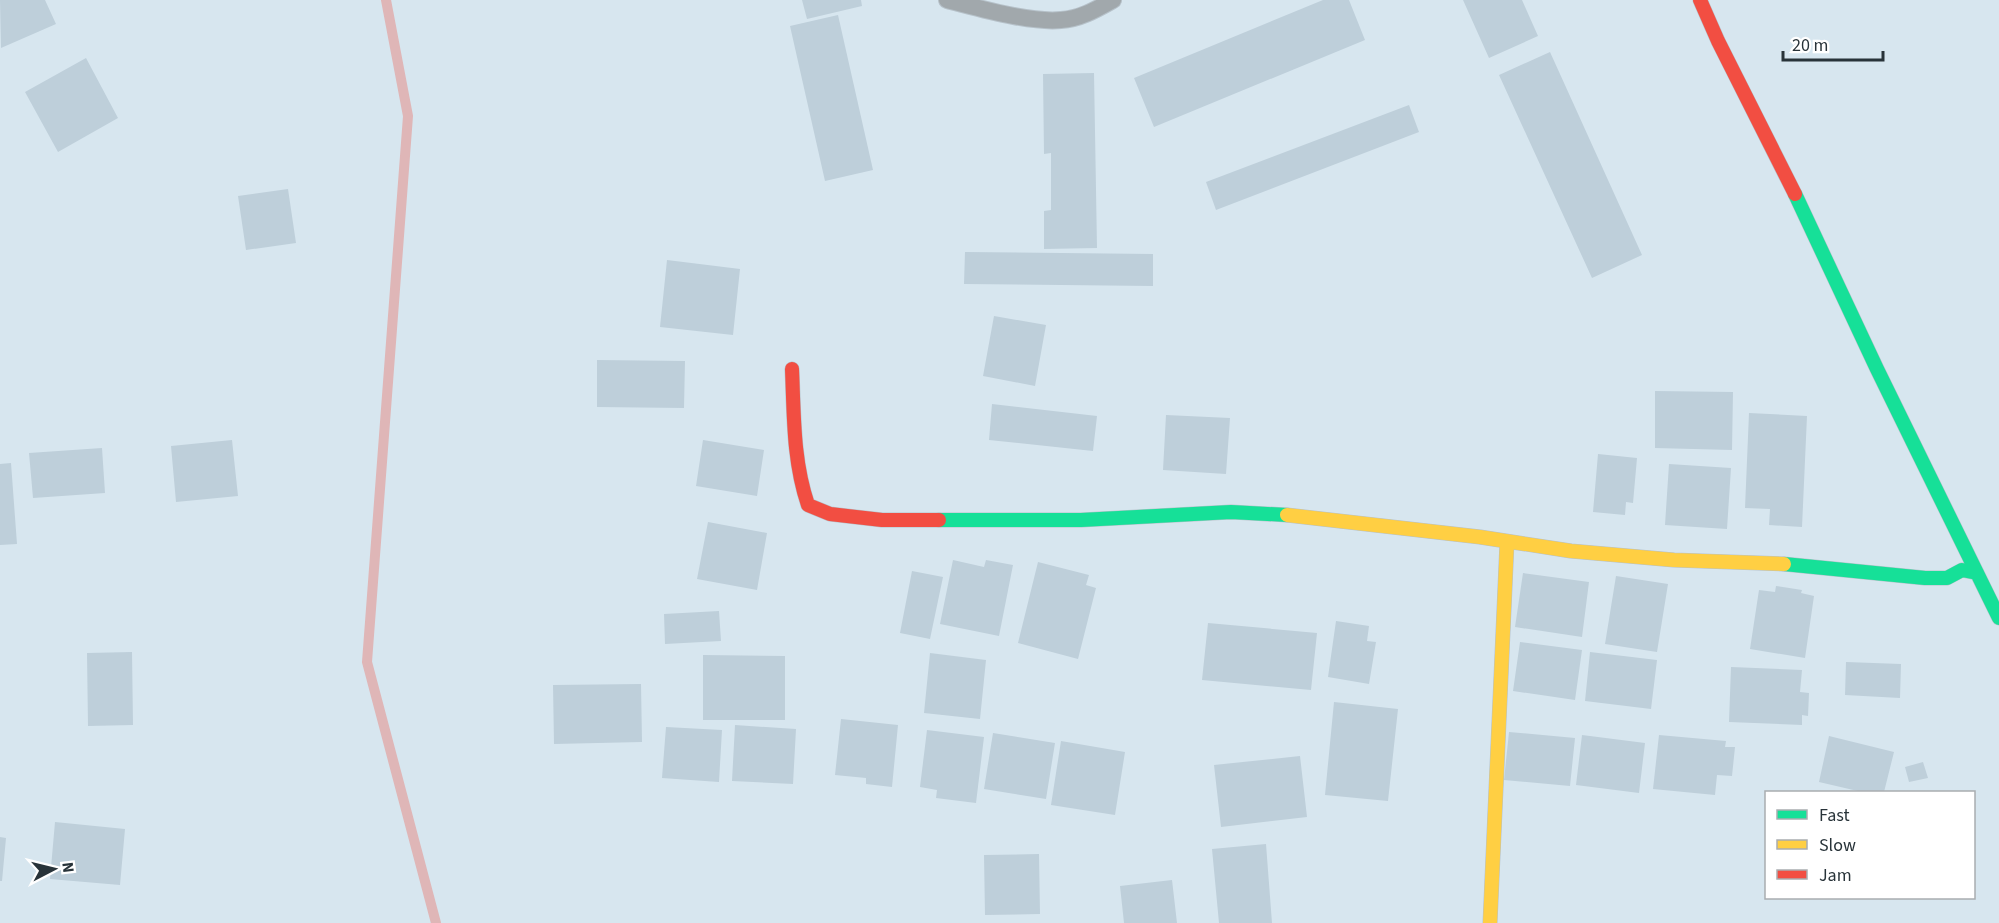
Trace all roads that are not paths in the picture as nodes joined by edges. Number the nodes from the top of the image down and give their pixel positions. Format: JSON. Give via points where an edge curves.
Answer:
{"nodes":[{"id":1,"x":947,"y":0,"type":"edge"},
{"id":2,"x":1113,"y":0,"type":"edge"},
{"id":3,"x":1700,"y":0,"type":"edge"},
{"id":4,"x":792,"y":369,"type":"dead end"},
{"id":5,"x":1507,"y":542,"type":"junction"},
{"id":6,"x":1977,"y":573,"type":"junction"},
{"id":7,"x":1999,"y":618,"type":"edge"},
{"id":8,"x":1490,"y":923,"type":"edge"}],
"edges":[{"from":1,"to":2,"type":"lane","via":[[1031,19],[1062,20]]},
{"from":3,"to":6,"type":"street"},
{"from":4,"to":5,"type":"street","via":[[801,486],[808,505],[830,514],[882,520],[1057,520],[1232,512],[1340,520]]},
{"from":5,"to":6,"type":"street","via":[[1662,559],[1776,563],[1925,578],[1947,578],[1962,570]]},
{"from":5,"to":8,"type":"street"},
{"from":6,"to":7,"type":"street"}]}
